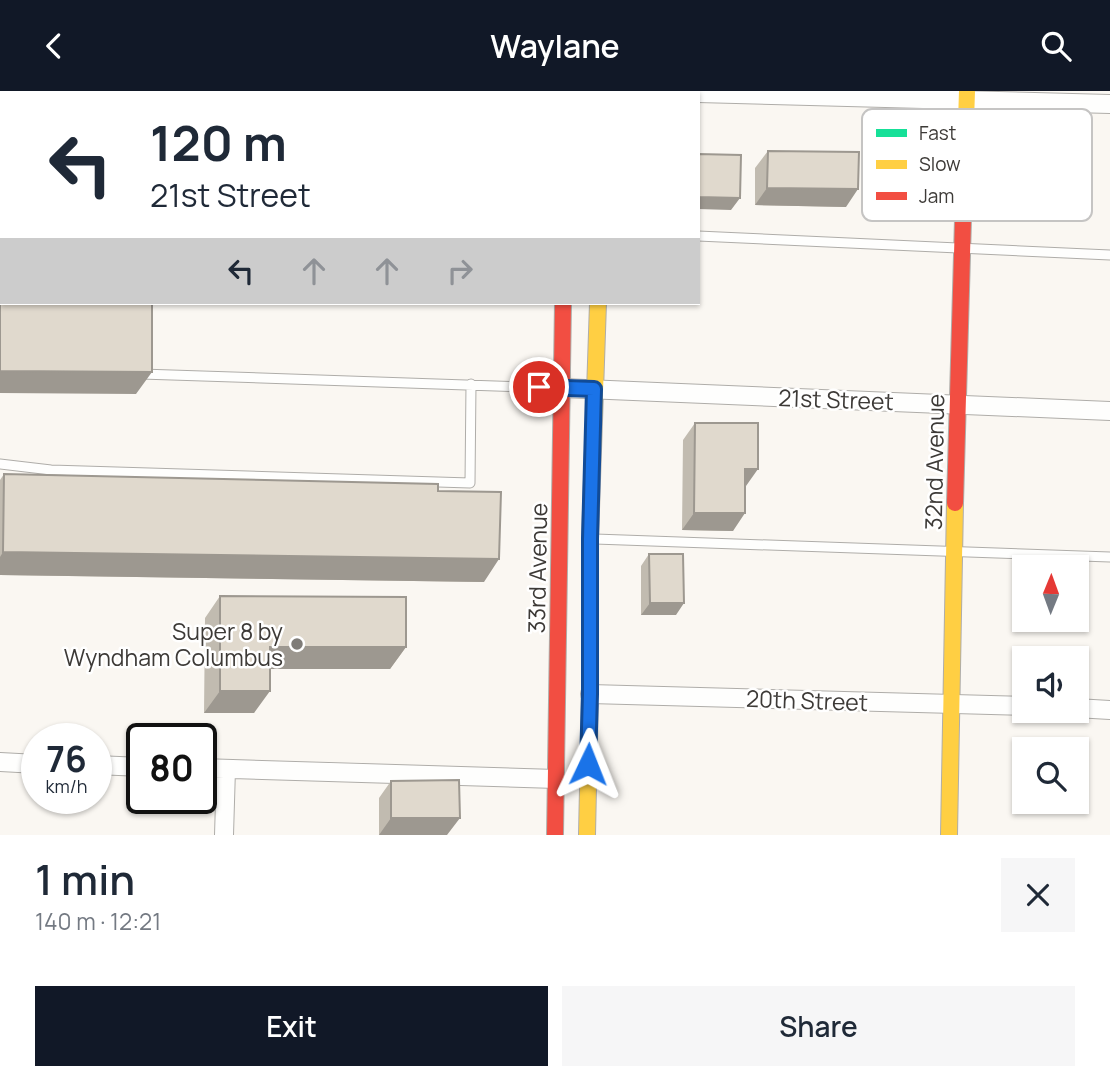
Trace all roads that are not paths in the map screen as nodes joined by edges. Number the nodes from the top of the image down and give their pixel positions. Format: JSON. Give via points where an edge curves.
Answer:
{"nodes":[{"id":1,"x":700,"y":93,"type":"edge"},
{"id":2,"x":967,"y":95,"type":"edge"},
{"id":3,"x":1110,"y":104,"type":"edge"},
{"id":4,"x":964,"y":221,"type":"edge"},
{"id":5,"x":700,"y":236,"type":"edge"},
{"id":6,"x":963,"y":248,"type":"junction"},
{"id":7,"x":1110,"y":255,"type":"edge"},
{"id":8,"x":563,"y":305,"type":"edge"},
{"id":9,"x":598,"y":305,"type":"edge"},
{"id":10,"x":141,"y":362,"type":"edge"},
{"id":11,"x":471,"y":384,"type":"junction"},
{"id":12,"x":562,"y":388,"type":"junction"},
{"id":13,"x":594,"y":389,"type":"junction"},
{"id":14,"x":957,"y":404,"type":"junction"},
{"id":15,"x":1110,"y":411,"type":"edge"},
{"id":16,"x":0,"y":464,"type":"edge"},
{"id":17,"x":590,"y":539,"type":"junction"},
{"id":18,"x":955,"y":551,"type":"junction"},
{"id":19,"x":1110,"y":557,"type":"edge"},
{"id":20,"x":590,"y":694,"type":"junction"},
{"id":21,"x":951,"y":704,"type":"junction"},
{"id":22,"x":1012,"y":706,"type":"edge"},
{"id":23,"x":1089,"y":709,"type":"edge"},
{"id":24,"x":1110,"y":710,"type":"edge"},
{"id":25,"x":0,"y":762,"type":"edge"},
{"id":26,"x":21,"y":763,"type":"edge"},
{"id":27,"x":217,"y":769,"type":"edge"},
{"id":28,"x":226,"y":769,"type":"junction"},
{"id":29,"x":556,"y":779,"type":"junction"},
{"id":30,"x":224,"y":835,"type":"edge"},
{"id":31,"x":555,"y":835,"type":"edge"},
{"id":32,"x":587,"y":835,"type":"edge"},
{"id":33,"x":949,"y":835,"type":"edge"}],
"edges":[{"from":1,"to":2,"type":"street"},
{"from":2,"to":3,"type":"street"},
{"from":4,"to":6,"type":"main road","name":"32nd Avenue"},
{"from":5,"to":6,"type":"lane"},
{"from":6,"to":7,"type":"lane"},
{"from":6,"to":14,"type":"main road","name":"32nd Avenue"},
{"from":8,"to":12,"type":"main road","name":"33rd Avenue"},
{"from":9,"to":13,"type":"main road"},
{"from":10,"to":11,"type":"lane","via":[[141,374]]},
{"from":11,"to":12,"type":"lane"},
{"from":11,"to":16,"type":"lane","via":[[470,483],[51,470]]},
{"from":12,"to":13,"type":"street","name":"21st Street"},
{"from":12,"to":29,"type":"main road","name":"33rd Avenue"},
{"from":13,"to":14,"type":"street","name":"21st Street"},
{"from":13,"to":17,"type":"main road"},
{"from":14,"to":15,"type":"street","name":"21st Street"},
{"from":14,"to":18,"type":"main road","name":"32nd Avenue"},
{"from":17,"to":18,"type":"lane"},
{"from":17,"to":20,"type":"main road"},
{"from":18,"to":19,"type":"lane"},
{"from":18,"to":21,"type":"main road","name":"32nd Avenue"},
{"from":20,"to":21,"type":"street","name":"20th Street"},
{"from":20,"to":32,"type":"main road"},
{"from":21,"to":22,"type":"street","name":"20th Street"},
{"from":21,"to":33,"type":"main road","name":"32nd Avenue"},
{"from":23,"to":24,"type":"street"},
{"from":25,"to":26,"type":"street"},
{"from":27,"to":28,"type":"street"},
{"from":28,"to":29,"type":"street"},
{"from":28,"to":30,"type":"street"},
{"from":29,"to":31,"type":"main road","name":"33rd Avenue"}]}
